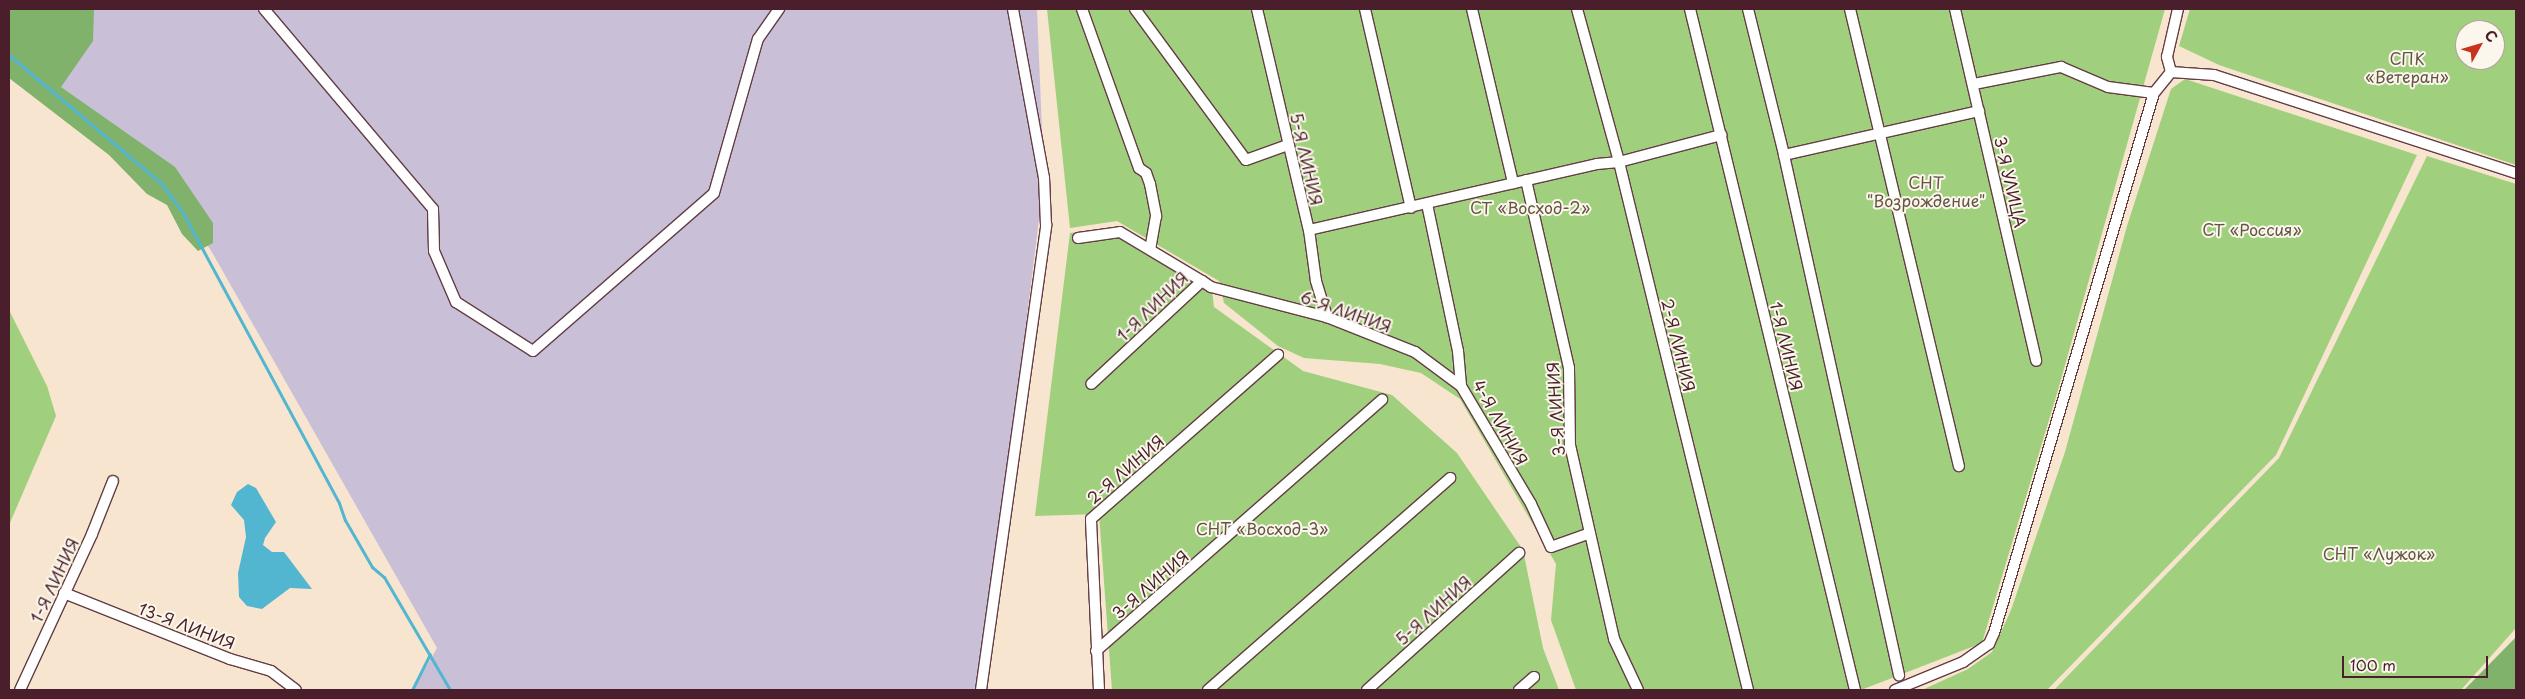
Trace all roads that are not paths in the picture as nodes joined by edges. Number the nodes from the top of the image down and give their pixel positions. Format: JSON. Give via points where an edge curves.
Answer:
{"nodes":[{"id":1,"x":264,"y":9,"type":"edge"},
{"id":2,"x":779,"y":9,"type":"edge"},
{"id":3,"x":1012,"y":9,"type":"edge"},
{"id":4,"x":1082,"y":9,"type":"edge"},
{"id":5,"x":1135,"y":9,"type":"edge"},
{"id":6,"x":1257,"y":9,"type":"edge"},
{"id":7,"x":1365,"y":9,"type":"edge"},
{"id":8,"x":1472,"y":9,"type":"edge"},
{"id":9,"x":1578,"y":9,"type":"edge"},
{"id":10,"x":1690,"y":9,"type":"edge"},
{"id":11,"x":1748,"y":9,"type":"edge"},
{"id":12,"x":1850,"y":9,"type":"edge"},
{"id":13,"x":1955,"y":9,"type":"edge"},
{"id":14,"x":2178,"y":9,"type":"edge"},
{"id":15,"x":2172,"y":72,"type":"junction"},
{"id":16,"x":1974,"y":84,"type":"junction"},
{"id":17,"x":2154,"y":93,"type":"junction"},
{"id":18,"x":1980,"y":110,"type":"junction"},
{"id":19,"x":1880,"y":133,"type":"junction"},
{"id":20,"x":1721,"y":135,"type":"junction"},
{"id":21,"x":1288,"y":145,"type":"junction"},
{"id":22,"x":1784,"y":155,"type":"junction"},
{"id":23,"x":1619,"y":162,"type":"junction"},
{"id":24,"x":2516,"y":173,"type":"edge"},
{"id":25,"x":1526,"y":180,"type":"junction"},
{"id":26,"x":1514,"y":183,"type":"junction"},
{"id":27,"x":1427,"y":204,"type":"junction"},
{"id":28,"x":1411,"y":208,"type":"junction"},
{"id":29,"x":1309,"y":230,"type":"junction"},
{"id":30,"x":1078,"y":238,"type":"dead end"},
{"id":31,"x":1150,"y":248,"type":"junction"},
{"id":32,"x":1206,"y":284,"type":"junction"},
{"id":33,"x":1328,"y":317,"type":"junction"},
{"id":34,"x":1278,"y":355,"type":"dead end"},
{"id":35,"x":2036,"y":361,"type":"dead end"},
{"id":36,"x":1091,"y":384,"type":"dead end"},
{"id":37,"x":1461,"y":386,"type":"junction"},
{"id":38,"x":1382,"y":400,"type":"dead end"},
{"id":39,"x":1959,"y":466,"type":"dead end"},
{"id":40,"x":1450,"y":478,"type":"dead end"},
{"id":41,"x":113,"y":481,"type":"dead end"},
{"id":42,"x":1590,"y":533,"type":"junction"},
{"id":43,"x":1519,"y":553,"type":"dead end"},
{"id":44,"x":64,"y":593,"type":"junction"},
{"id":45,"x":1096,"y":652,"type":"junction"},
{"id":46,"x":1899,"y":675,"type":"dead end"},
{"id":47,"x":1534,"y":677,"type":"dead end"},
{"id":48,"x":20,"y":690,"type":"edge"},
{"id":49,"x":296,"y":690,"type":"edge"},
{"id":50,"x":980,"y":690,"type":"edge"},
{"id":51,"x":1098,"y":690,"type":"edge"},
{"id":52,"x":1208,"y":690,"type":"edge"},
{"id":53,"x":1367,"y":690,"type":"edge"},
{"id":54,"x":1519,"y":690,"type":"edge"},
{"id":55,"x":1638,"y":690,"type":"edge"},
{"id":56,"x":1748,"y":690,"type":"edge"},
{"id":57,"x":1855,"y":690,"type":"edge"},
{"id":58,"x":1895,"y":690,"type":"edge"}],
"edges":[{"from":1,"to":2,"type":"street","via":[[433,209],[434,250],[456,302],[533,350],[714,193],[758,39]]},
{"from":3,"to":50,"type":"street","via":[[1044,178],[1046,225]]},
{"from":4,"to":31,"type":"street","via":[[1139,168],[1146,173],[1150,184],[1156,216]]},
{"from":5,"to":21,"type":"street","via":[[1246,160]]},
{"from":6,"to":21,"type":"street","name":"5-Я ЛИНИЯ"},
{"from":7,"to":28,"type":"street"},
{"from":8,"to":26,"type":"street"},
{"from":9,"to":23,"type":"street","name":"2-Я ЛИНИЯ"},
{"from":10,"to":20,"type":"street","name":"1-Я ЛИНИЯ"},
{"from":11,"to":22,"type":"street"},
{"from":12,"to":19,"type":"street"},
{"from":13,"to":16,"type":"street","name":"3-Я УЛИЦА"},
{"from":14,"to":15,"type":"street","via":[[2167,57]]},
{"from":15,"to":17,"type":"street"},
{"from":15,"to":24,"type":"street","via":[[2214,75]]},
{"from":16,"to":17,"type":"street","via":[[2061,67],[2108,87]]},
{"from":16,"to":18,"type":"street","name":"3-Я УЛИЦА"},
{"from":17,"to":58,"type":"street","via":[[1994,633],[1989,644],[1963,662]]},
{"from":18,"to":19,"type":"street"},
{"from":18,"to":35,"type":"street","name":"3-Я УЛИЦА"},
{"from":19,"to":22,"type":"street"},
{"from":19,"to":39,"type":"street"},
{"from":20,"to":23,"type":"street"},
{"from":20,"to":57,"type":"street","name":"1-Я ЛИНИЯ"},
{"from":21,"to":29,"type":"street","name":"5-Я ЛИНИЯ"},
{"from":22,"to":46,"type":"street"},
{"from":23,"to":25,"type":"street"},
{"from":23,"to":56,"type":"street","name":"2-Я ЛИНИЯ"},
{"from":25,"to":26,"type":"street"},
{"from":25,"to":42,"type":"street","name":"3-Я ЛИНИЯ","via":[[1569,368],[1570,444]]},
{"from":26,"to":27,"type":"street"},
{"from":27,"to":28,"type":"street"},
{"from":27,"to":37,"type":"street","name":"4-Я ЛИНИЯ","via":[[1458,351]]},
{"from":28,"to":29,"type":"street"},
{"from":29,"to":33,"type":"street","name":"5-Я ЛИНИЯ","via":[[1316,281]]},
{"from":30,"to":31,"type":"street","name":"1-Я ЛИНИЯ","via":[[1120,232]]},
{"from":31,"to":32,"type":"street","name":"1-Я ЛИНИЯ"},
{"from":32,"to":33,"type":"street","name":"6-Я ЛИНИЯ"},
{"from":32,"to":36,"type":"street","name":"1-Я ЛИНИЯ"},
{"from":33,"to":37,"type":"street","name":"6-Я ЛИНИЯ","via":[[1415,352]]},
{"from":34,"to":45,"type":"street","name":"2-Я ЛИНИЯ","via":[[1091,519]]},
{"from":37,"to":42,"type":"street","name":"4-Я ЛИНИЯ","via":[[1531,504],[1551,547]]},
{"from":38,"to":45,"type":"street","name":"3-Я ЛИНИЯ"},
{"from":40,"to":52,"type":"street"},
{"from":41,"to":44,"type":"street","name":"1-Я ЛИНИЯ"},
{"from":42,"to":55,"type":"street","name":"3-Я ЛИНИЯ","via":[[1614,639]]},
{"from":43,"to":53,"type":"street","name":"5-Я ЛИНИЯ"},
{"from":44,"to":48,"type":"street","name":"1-Я ЛИНИЯ"},
{"from":44,"to":49,"type":"street","name":"13-Я ЛИНИЯ","via":[[230,659],[271,671]]},
{"from":45,"to":51,"type":"street"},
{"from":47,"to":54,"type":"street"}]}
